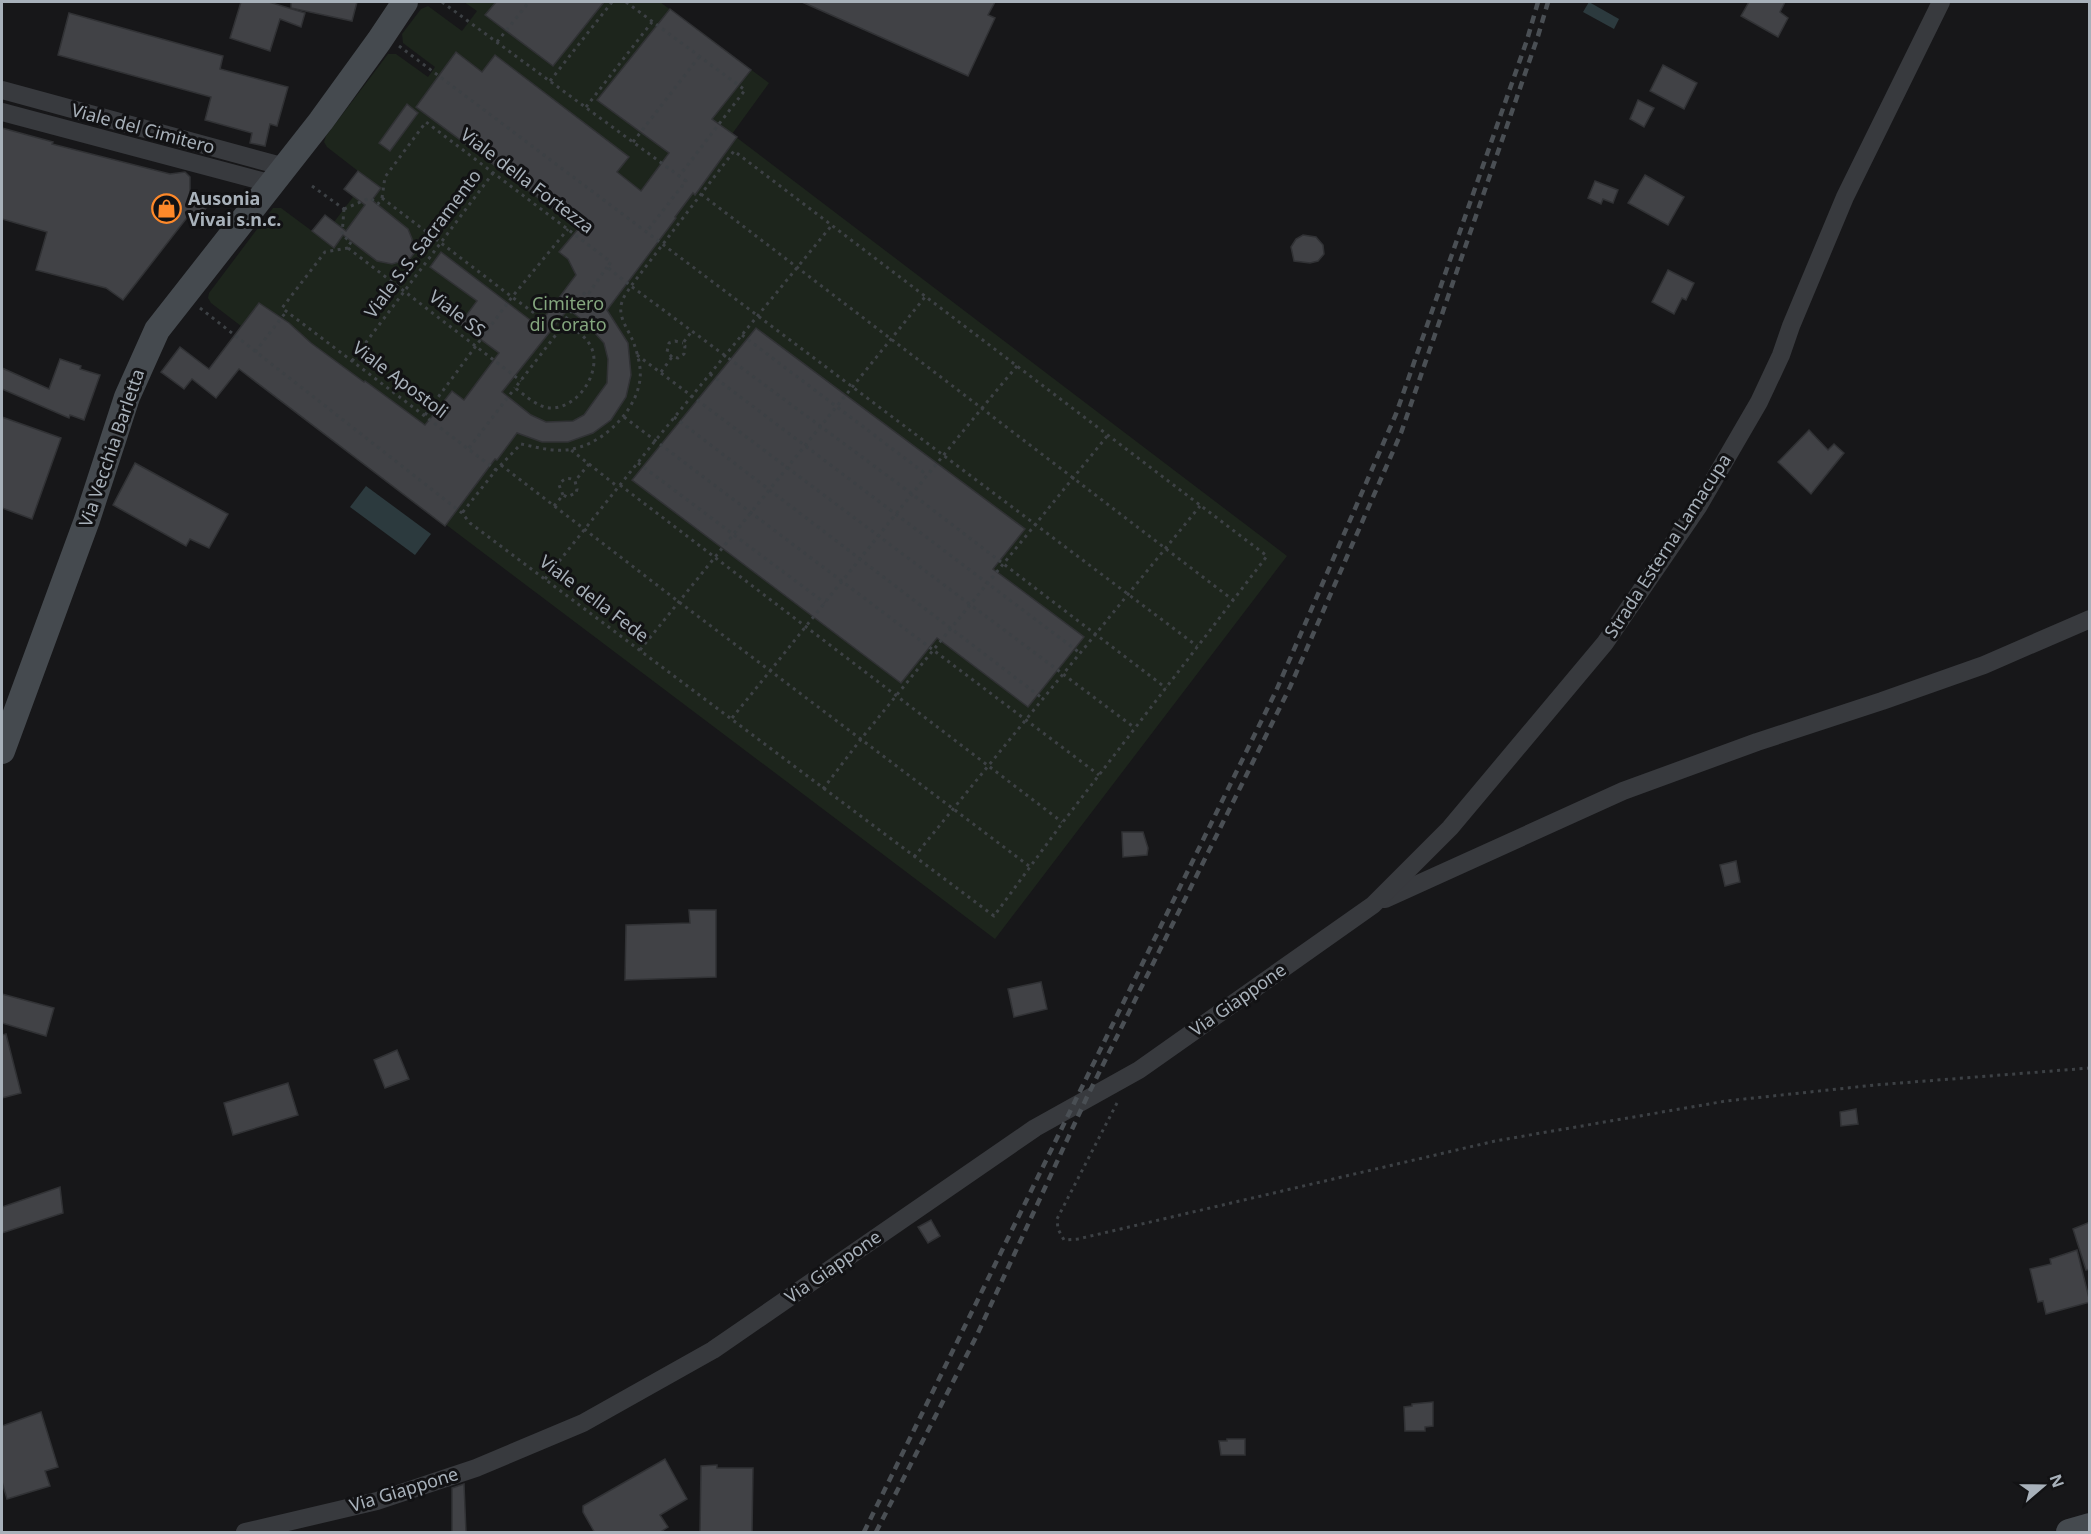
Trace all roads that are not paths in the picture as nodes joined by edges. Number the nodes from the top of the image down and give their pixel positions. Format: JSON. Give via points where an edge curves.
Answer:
{"nodes":[{"id":1,"x":405,"y":2,"type":"edge"},
{"id":2,"x":1941,"y":2,"type":"edge"},
{"id":3,"x":2,"y":90,"type":"edge"},
{"id":4,"x":2,"y":102,"type":"edge"},
{"id":5,"x":2,"y":112,"type":"edge"},
{"id":6,"x":279,"y":176,"type":"junction"},
{"id":7,"x":2090,"y":619,"type":"edge"},
{"id":8,"x":2,"y":751,"type":"edge"},
{"id":9,"x":1373,"y":905,"type":"junction"},
{"id":10,"x":2090,"y":1526,"type":"edge"},
{"id":11,"x":245,"y":1533,"type":"edge"},
{"id":12,"x":2069,"y":1533,"type":"edge"}],
"edges":[{"from":1,"to":6,"type":"street","name":"Via Vecchia Barletta"},
{"from":2,"to":9,"type":"street","name":"Strada Esterna Lamacupa","via":[[1845,196],[1759,402],[1698,507],[1605,642],[1450,828]]},
{"from":3,"to":6,"type":"street","name":"Viale del Cimitero"},
{"from":4,"to":6,"type":"street","name":"Viale del Cimitero"},
{"from":5,"to":6,"type":"street"},
{"from":6,"to":8,"type":"street","name":"Via Vecchia Barletta","via":[[157,330],[128,397]]},
{"from":7,"to":9,"type":"street","via":[[1984,665],[1623,791]]},
{"from":9,"to":11,"type":"street","name":"Via Giappone","via":[[1139,1070],[1035,1128],[713,1350],[593,1417],[476,1468],[377,1501]]},
{"from":10,"to":12,"type":"street"}]}
